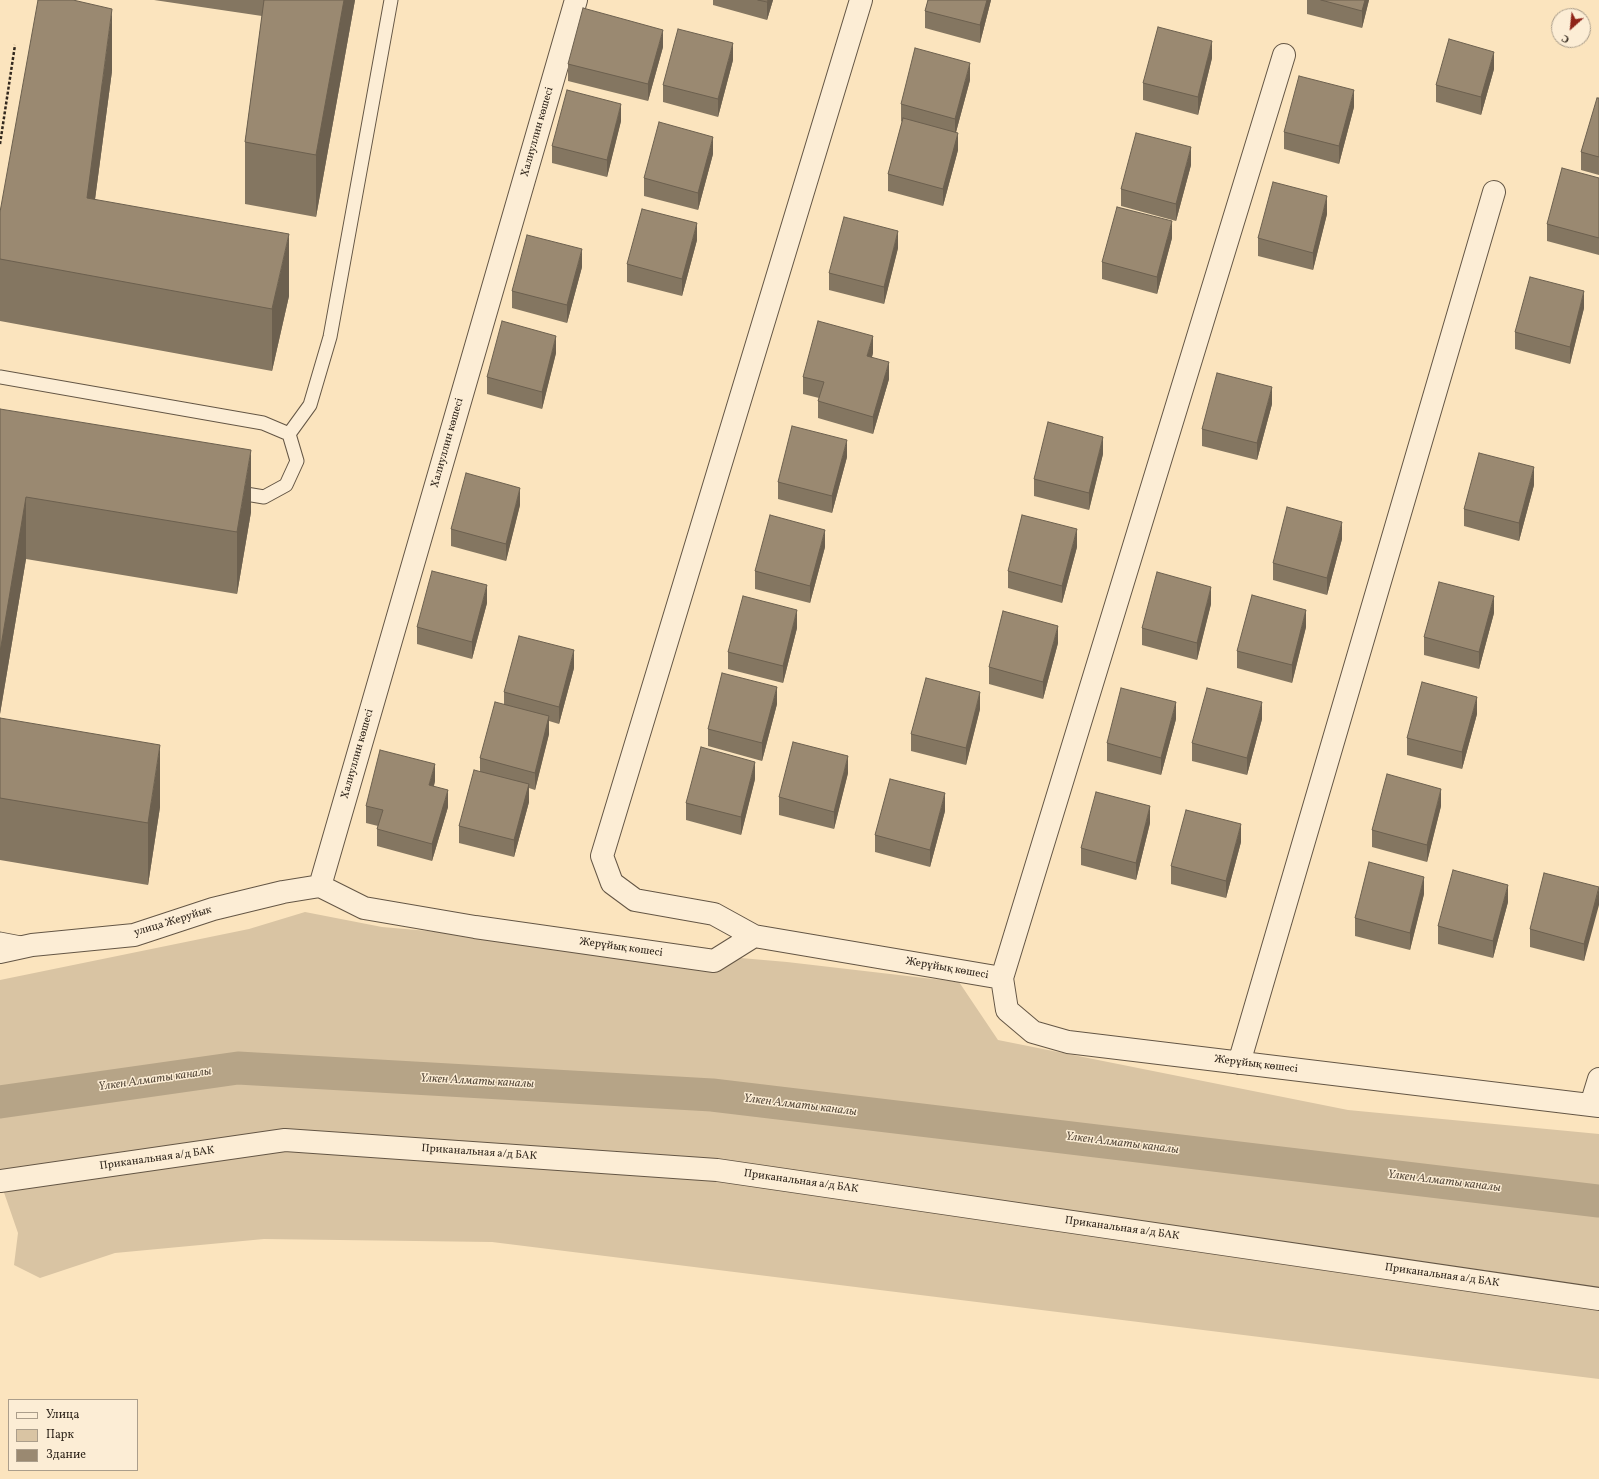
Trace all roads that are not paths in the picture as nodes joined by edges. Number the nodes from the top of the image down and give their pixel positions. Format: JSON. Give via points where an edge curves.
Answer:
{"nodes":[{"id":1,"x":391,"y":0,"type":"edge"},
{"id":2,"x":576,"y":0,"type":"edge"},
{"id":3,"x":861,"y":0,"type":"edge"},
{"id":4,"x":1284,"y":55,"type":"dead end"},
{"id":5,"x":1494,"y":192,"type":"dead end"},
{"id":6,"x":0,"y":377,"type":"edge"},
{"id":7,"x":290,"y":434,"type":"junction"},
{"id":8,"x":225,"y":491,"type":"edge"},
{"id":9,"x":320,"y":886,"type":"junction"},
{"id":10,"x":754,"y":936,"type":"junction"},
{"id":11,"x":0,"y":939,"type":"edge"},
{"id":12,"x":32,"y":945,"type":"junction"},
{"id":13,"x":0,"y":952,"type":"edge"},
{"id":14,"x":1002,"y":978,"type":"junction"},
{"id":15,"x":1239,"y":1063,"type":"junction"},
{"id":16,"x":1599,"y":1079,"type":"edge"},
{"id":17,"x":1595,"y":1106,"type":"edge"},
{"id":18,"x":0,"y":1181,"type":"edge"},
{"id":19,"x":1599,"y":1299,"type":"edge"}],
"edges":[{"from":1,"to":7,"type":"lane","via":[[330,337],[310,405]]},
{"from":2,"to":9,"type":"street","name":"Халиуллин көшесі"},
{"from":3,"to":10,"type":"street","via":[[602,856],[612,883],[635,900],[714,914]]},
{"from":4,"to":14,"type":"street"},
{"from":5,"to":15,"type":"street"},
{"from":6,"to":7,"type":"lane","via":[[262,423]]},
{"from":7,"to":8,"type":"lane","via":[[297,461],[286,485],[264,497]]},
{"from":9,"to":10,"type":"street","name":"Жерұйық көшесі","via":[[364,908],[474,927],[714,961]]},
{"from":9,"to":12,"type":"street","name":"улица Жеруйык","via":[[213,909],[134,935]]},
{"from":10,"to":14,"type":"street","name":"Жерұйық көшесі"},
{"from":11,"to":12,"type":"lane"},
{"from":12,"to":13,"type":"street","name":"улица Жеруйык"},
{"from":14,"to":15,"type":"street","name":"Жерұйық көшесі","via":[[1007,1010],[1033,1032],[1068,1042]]},
{"from":15,"to":17,"type":"street","name":"Жерұйық көшесі"},
{"from":16,"to":17,"type":"street"},
{"from":18,"to":19,"type":"street","name":"Приканальная а/д БАК","via":[[285,1140],[710,1169]]}]}
